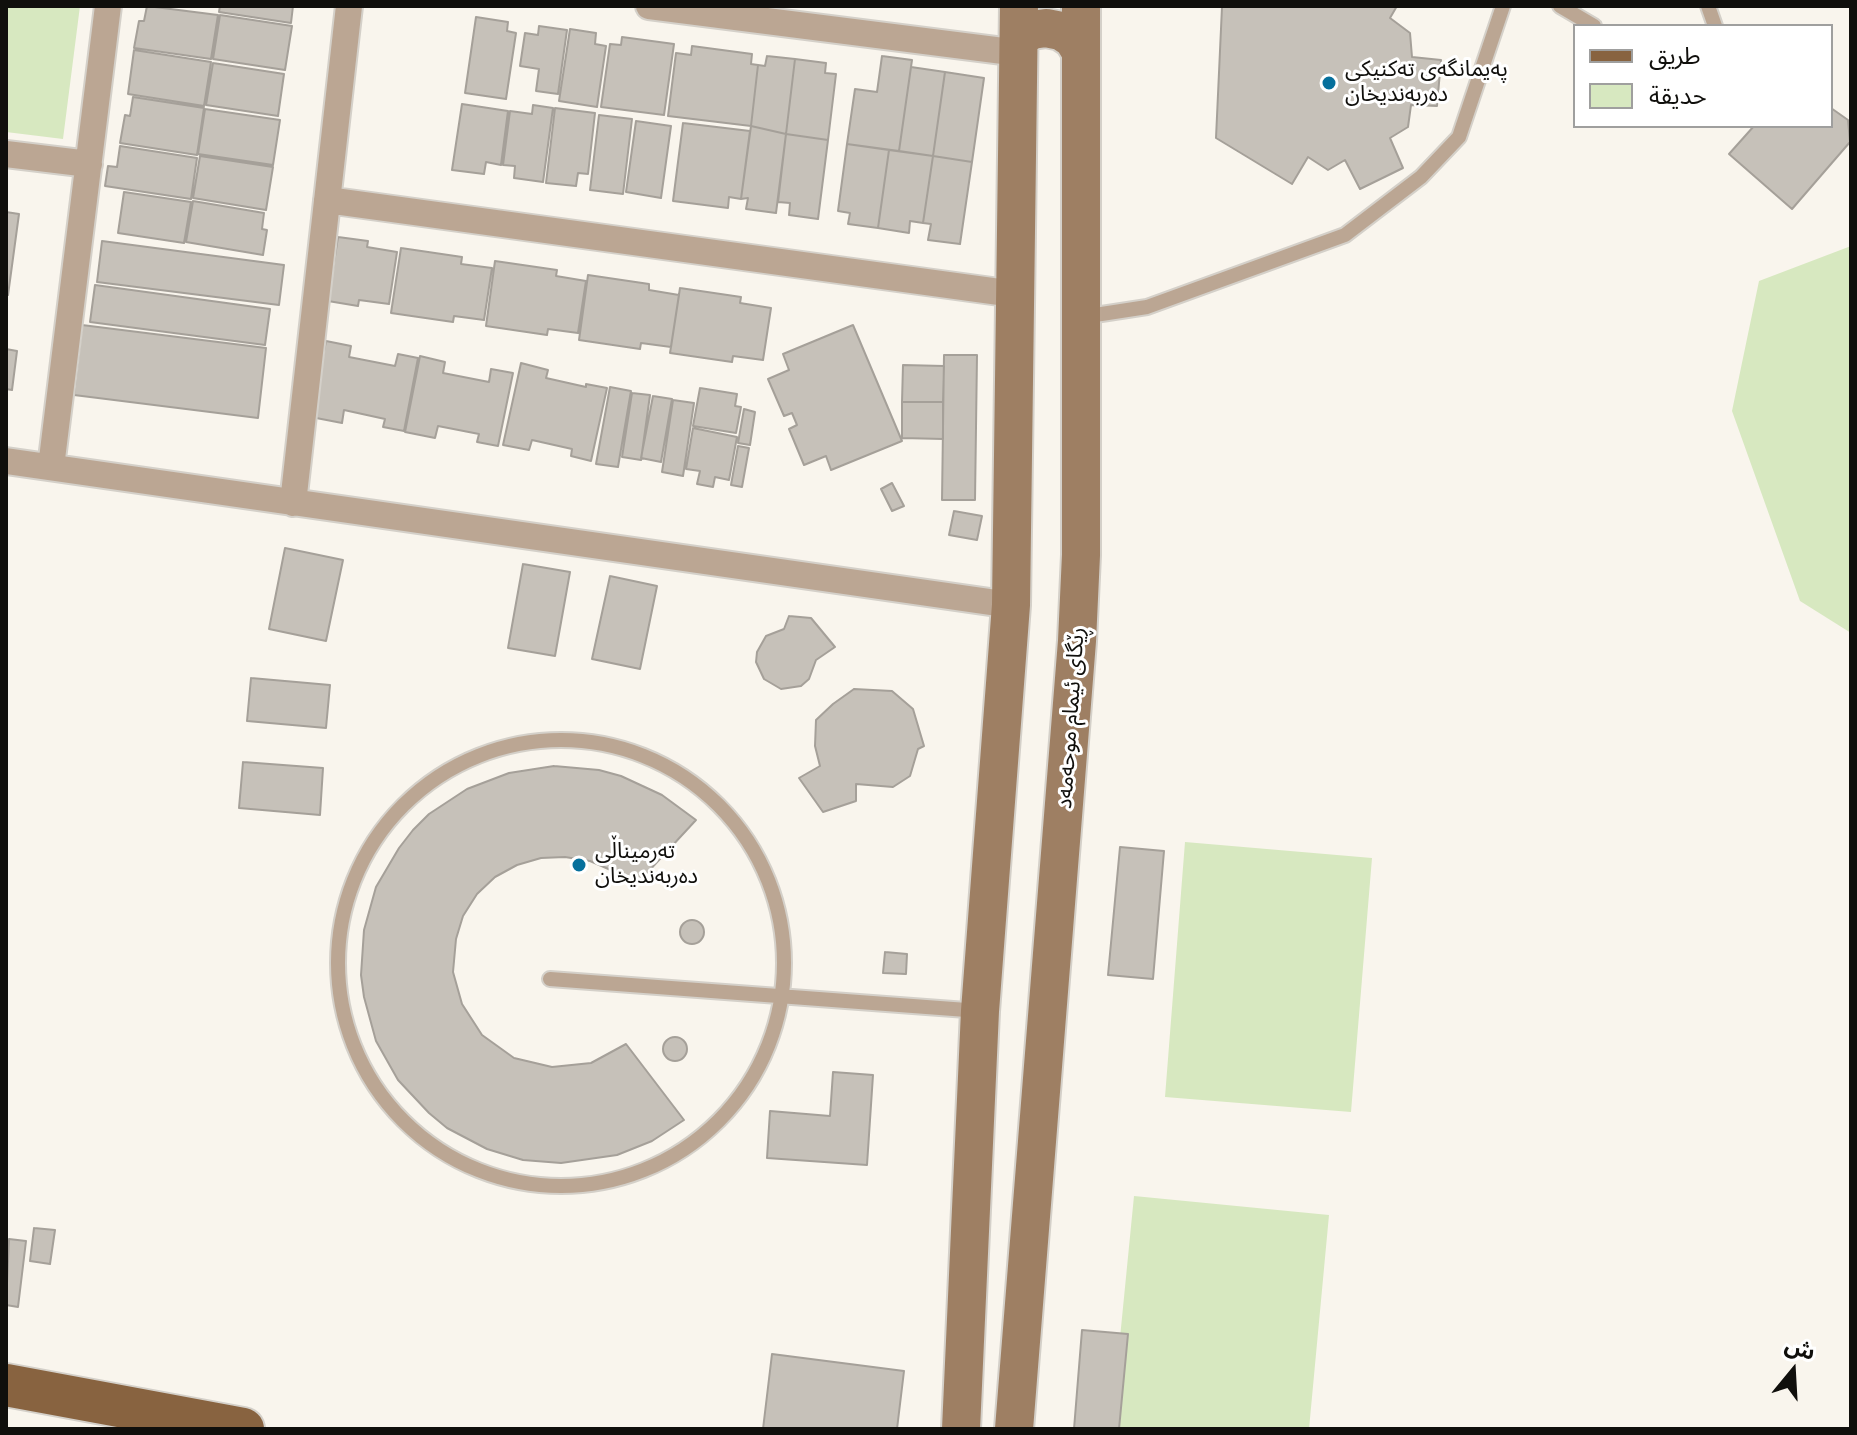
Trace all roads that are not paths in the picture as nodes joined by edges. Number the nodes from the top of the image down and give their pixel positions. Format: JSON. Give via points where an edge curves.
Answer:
{"nodes":[{"id":1,"x":108,"y":6,"type":"edge"},
{"id":2,"x":349,"y":6,"type":"edge"},
{"id":3,"x":649,"y":6,"type":"edge"},
{"id":4,"x":1081,"y":6,"type":"edge"},
{"id":5,"x":1503,"y":6,"type":"edge"},
{"id":6,"x":1560,"y":6,"type":"edge"},
{"id":7,"x":823,"y":17,"type":"edge"},
{"id":8,"x":1591,"y":24,"type":"edge"},
{"id":9,"x":1019,"y":46,"type":"edge"},
{"id":10,"x":1081,"y":67,"type":"junction"},
{"id":11,"x":6,"y":154,"type":"edge"},
{"id":12,"x":89,"y":164,"type":"junction"},
{"id":13,"x":327,"y":200,"type":"junction"},
{"id":14,"x":1014,"y":294,"type":"junction"},
{"id":15,"x":1081,"y":317,"type":"junction"},
{"id":16,"x":6,"y":461,"type":"edge"},
{"id":17,"x":51,"y":467,"type":"junction"},
{"id":18,"x":293,"y":503,"type":"junction"},
{"id":19,"x":1011,"y":605,"type":"junction"},
{"id":20,"x":550,"y":979,"type":"dead end"},
{"id":21,"x":782,"y":998,"type":"junction"},
{"id":22,"x":980,"y":1011,"type":"junction"},
{"id":23,"x":6,"y":1385,"type":"edge"},
{"id":24,"x":243,"y":1429,"type":"edge"},
{"id":25,"x":961,"y":1429,"type":"edge"},
{"id":26,"x":1014,"y":1429,"type":"edge"}],
"edges":[{"from":1,"to":12,"type":"street"},
{"from":2,"to":13,"type":"street"},
{"from":3,"to":7,"type":"street"},
{"from":4,"to":10,"type":"main road","name":"ڕێگای ئیمام موحەمەد"},
{"from":5,"to":15,"type":"lane","via":[[1459,137],[1421,177],[1345,235],[1147,307]]},
{"from":6,"to":8,"type":"lane"},
{"from":7,"to":9,"type":"street"},
{"from":9,"to":10,"type":"main road","via":[[1032,30],[1061,31],[1073,39]]},
{"from":9,"to":10,"type":"main road","via":[[1030,96],[1058,99],[1071,93]]},
{"from":9,"to":14,"type":"main road"},
{"from":10,"to":15,"type":"main road","name":"ڕێگای ئیمام موحەمەد"},
{"from":11,"to":12,"type":"street"},
{"from":12,"to":17,"type":"street"},
{"from":13,"to":14,"type":"street"},
{"from":13,"to":18,"type":"street"},
{"from":14,"to":19,"type":"main road"},
{"from":15,"to":26,"type":"main road","name":"ڕێگای ئیمام موحەمەد","via":[[1077,641]]},
{"from":16,"to":17,"type":"street"},
{"from":17,"to":18,"type":"street"},
{"from":18,"to":19,"type":"street"},
{"from":19,"to":22,"type":"main road"},
{"from":20,"to":21,"type":"lane"},
{"from":21,"to":21,"type":"lane","via":[[769,1046],[745,1090],[693,1143],[649,1168],[601,1182],[526,1183],[449,1155],[403,1120],[384,1098],[346,1021],[339,935],[366,854],[400,807],[422,788],[471,758],[498,749],[555,740],[584,742],[667,767],[708,795],[742,832],[767,876],[781,923]]},
{"from":21,"to":22,"type":"lane"},
{"from":22,"to":25,"type":"main road"},
{"from":23,"to":24,"type":"main road"}]}
